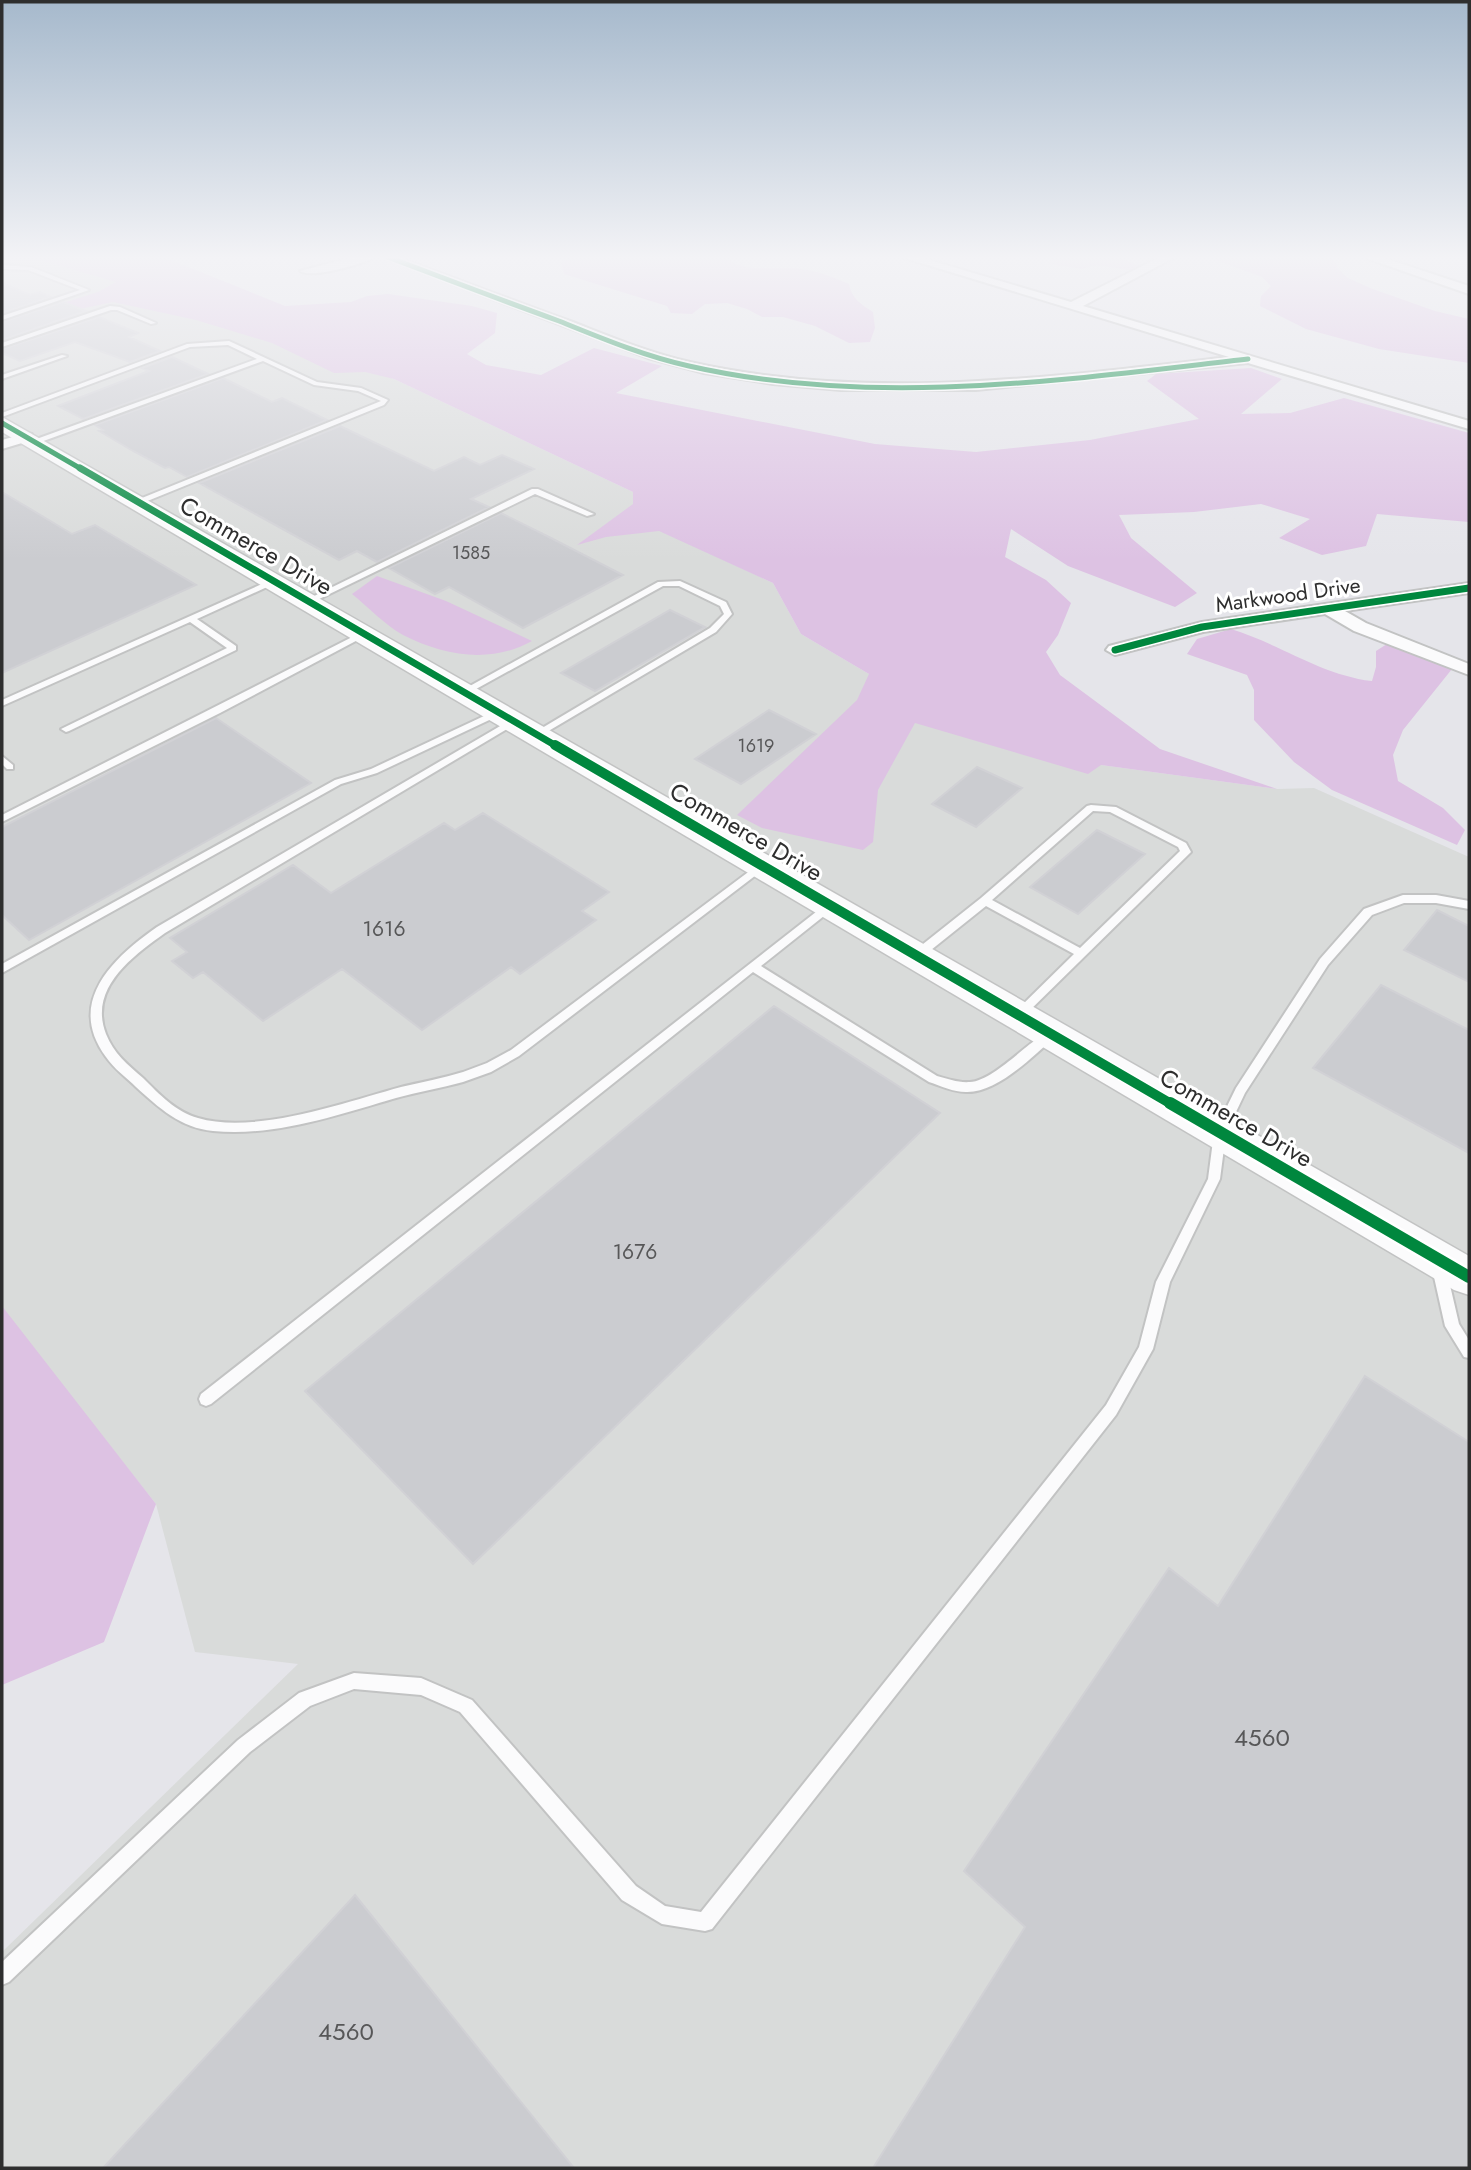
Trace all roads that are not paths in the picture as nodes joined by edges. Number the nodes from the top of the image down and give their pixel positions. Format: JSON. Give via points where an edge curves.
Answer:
{"nodes":[{"id":1,"x":60,"y":357,"type":"edge"},
{"id":2,"x":156,"y":357,"type":"edge"},
{"id":3,"x":259,"y":357,"type":"edge"},
{"id":4,"x":659,"y":357,"type":"edge"},
{"id":5,"x":1242,"y":357,"type":"edge"},
{"id":6,"x":263,"y":359,"type":"junction"},
{"id":7,"x":1248,"y":359,"type":"junction"},
{"id":8,"x":2,"y":377,"type":"edge"},
{"id":9,"x":2,"y":415,"type":"edge"},
{"id":10,"x":1469,"y":425,"type":"edge"},
{"id":11,"x":16,"y":436,"type":"edge"},
{"id":12,"x":140,"y":502,"type":"junction"},
{"id":13,"x":590,"y":514,"type":"dead end"},
{"id":14,"x":274,"y":582,"type":"junction"},
{"id":15,"x":1469,"y":588,"type":"edge"},
{"id":16,"x":309,"y":601,"type":"junction"},
{"id":17,"x":1329,"y":608,"type":"junction"},
{"id":18,"x":191,"y":619,"type":"junction"},
{"id":19,"x":365,"y":634,"type":"junction"},
{"id":20,"x":1115,"y":650,"type":"dead end"},
{"id":21,"x":1469,"y":670,"type":"edge"},
{"id":22,"x":464,"y":691,"type":"junction"},
{"id":23,"x":2,"y":703,"type":"edge"},
{"id":24,"x":517,"y":722,"type":"junction"},
{"id":25,"x":66,"y":729,"type":"dead end"},
{"id":26,"x":2,"y":819,"type":"edge"},
{"id":27,"x":764,"y":866,"type":"junction"},
{"id":28,"x":985,"y":901,"type":"junction"},
{"id":29,"x":831,"y":905,"type":"junction"},
{"id":30,"x":1469,"y":905,"type":"edge"},
{"id":31,"x":1082,"y":954,"type":"junction"},
{"id":32,"x":916,"y":956,"type":"junction"},
{"id":33,"x":753,"y":966,"type":"junction"},
{"id":34,"x":2,"y":969,"type":"edge"},
{"id":35,"x":1018,"y":1015,"type":"junction"},
{"id":36,"x":1051,"y":1034,"type":"junction"},
{"id":37,"x":1220,"y":1133,"type":"junction"},
{"id":38,"x":1437,"y":1259,"type":"junction"},
{"id":39,"x":1469,"y":1277,"type":"edge"},
{"id":40,"x":1469,"y":1352,"type":"edge"},
{"id":41,"x":206,"y":1399,"type":"dead end"},
{"id":42,"x":2,"y":1975,"type":"edge"}],
"edges":[{"from":1,"to":8,"type":"lane"},
{"from":2,"to":9,"type":"lane"},
{"from":3,"to":6,"type":"lane"},
{"from":4,"to":7,"type":"street","via":[[784,382],[881,390],[942,389]]},
{"from":5,"to":7,"type":"street"},
{"from":6,"to":11,"type":"lane"},
{"from":6,"to":12,"type":"lane","via":[[316,384],[359,389],[384,400]]},
{"from":7,"to":10,"type":"street"},
{"from":11,"to":12,"type":"street","name":"Commerce Drive"},
{"from":12,"to":14,"type":"street","name":"Commerce Drive"},
{"from":13,"to":16,"type":"lane","via":[[535,491]]},
{"from":14,"to":16,"type":"street","name":"Commerce Drive"},
{"from":14,"to":18,"type":"lane"},
{"from":15,"to":17,"type":"street","name":"Markwood Drive"},
{"from":16,"to":19,"type":"street","name":"Commerce Drive"},
{"from":17,"to":20,"type":"street","name":"Markwood Drive","via":[[1202,627]]},
{"from":17,"to":21,"type":"street","via":[[1360,627]]},
{"from":18,"to":23,"type":"lane"},
{"from":18,"to":25,"type":"lane","via":[[233,648]]},
{"from":19,"to":22,"type":"street","name":"Commerce Drive"},
{"from":19,"to":26,"type":"lane"},
{"from":22,"to":24,"type":"street","name":"Commerce Drive"},
{"from":22,"to":24,"type":"lane","via":[[661,584],[680,583],[723,604],[727,614],[713,631]]},
{"from":24,"to":27,"type":"street","name":"Commerce Drive"},
{"from":24,"to":27,"type":"lane","via":[[128,953],[113,967],[98,993],[99,1031],[108,1051],[169,1111],[184,1120],[227,1127],[297,1119],[482,1071],[519,1050]]},
{"from":24,"to":34,"type":"lane","via":[[338,782]]},
{"from":27,"to":29,"type":"street","name":"Commerce Drive"},
{"from":28,"to":31,"type":"lane"},
{"from":28,"to":31,"type":"lane","via":[[1091,808],[1112,809],[1182,845],[1186,852]]},
{"from":28,"to":32,"type":"lane"},
{"from":29,"to":32,"type":"street","name":"Commerce Drive"},
{"from":29,"to":33,"type":"lane"},
{"from":30,"to":37,"type":"lane","via":[[1403,900],[1368,912],[1324,962],[1240,1091]]},
{"from":31,"to":35,"type":"lane"},
{"from":32,"to":35,"type":"street","name":"Commerce Drive"},
{"from":33,"to":36,"type":"lane","via":[[933,1079],[956,1086],[987,1082]]},
{"from":33,"to":41,"type":"lane"},
{"from":35,"to":36,"type":"street","name":"Commerce Drive"},
{"from":36,"to":37,"type":"street","name":"Commerce Drive"},
{"from":37,"to":38,"type":"street","name":"Commerce Drive"},
{"from":37,"to":42,"type":"lane","via":[[1214,1179],[1163,1282],[1146,1349],[1111,1410],[705,1922],[662,1915],[629,1892],[466,1706],[421,1687],[354,1681],[305,1699],[244,1746]]},
{"from":38,"to":39,"type":"street","name":"Commerce Drive"},
{"from":38,"to":40,"type":"lane","via":[[1452,1326]]}]}
